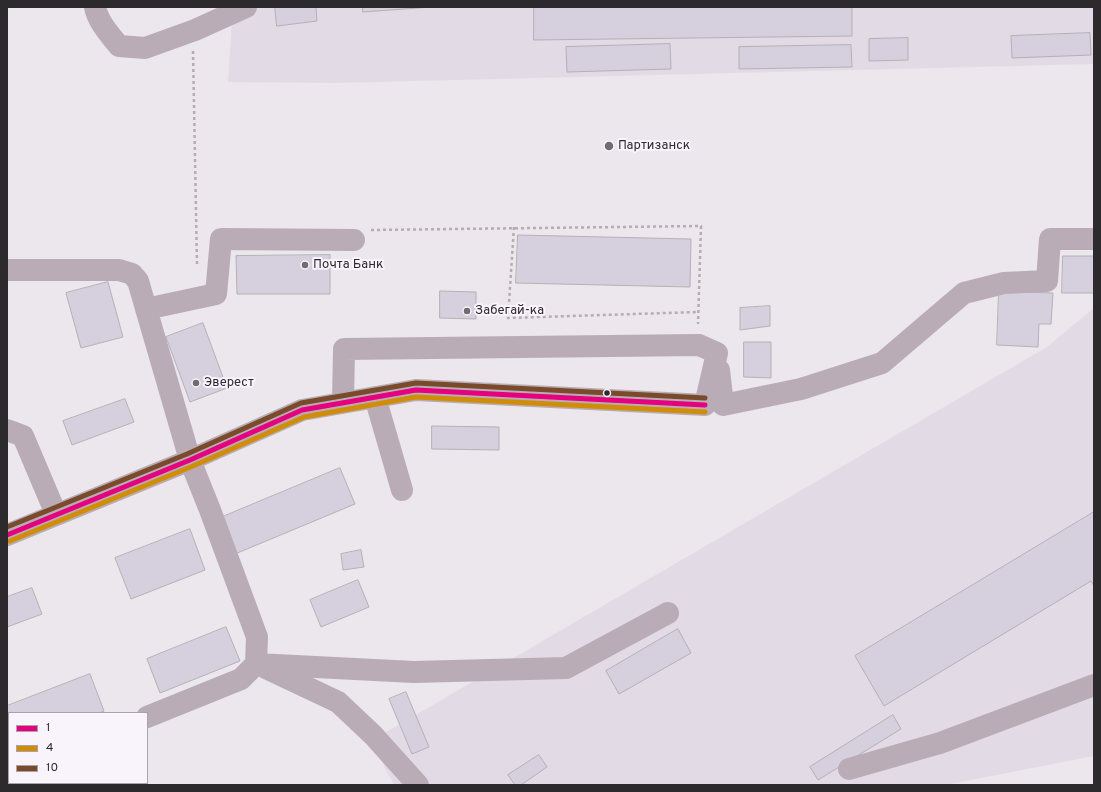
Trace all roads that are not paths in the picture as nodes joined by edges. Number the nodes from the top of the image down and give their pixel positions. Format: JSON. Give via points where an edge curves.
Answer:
{"nodes":[{"id":1,"x":95,"y":7,"type":"edge"},
{"id":2,"x":246,"y":7,"type":"edge"},
{"id":3,"x":1094,"y":239,"type":"edge"},
{"id":4,"x":354,"y":240,"type":"road end"},
{"id":5,"x":7,"y":270,"type":"edge"},
{"id":6,"x":146,"y":309,"type":"junction"},
{"id":7,"x":708,"y":349,"type":"junction"},
{"id":8,"x":375,"y":397,"type":"junction"},
{"id":9,"x":343,"y":403,"type":"junction"},
{"id":10,"x":7,"y":430,"type":"edge"},
{"id":11,"x":190,"y":460,"type":"junction"},
{"id":12,"x":402,"y":490,"type":"dead end"},
{"id":13,"x":56,"y":514,"type":"junction"},
{"id":14,"x":7,"y":535,"type":"edge"},
{"id":15,"x":668,"y":613,"type":"dead end"},
{"id":16,"x":256,"y":664,"type":"junction"},
{"id":17,"x":1094,"y":685,"type":"edge"},
{"id":18,"x":148,"y":717,"type":"edge"},
{"id":19,"x":849,"y":769,"type":"dead end"},
{"id":20,"x":418,"y":785,"type":"edge"}],
"edges":[{"from":1,"to":2,"type":"street","via":[[106,31],[119,46],[145,48],[195,30]]},
{"from":3,"to":7,"type":"street","via":[[1050,239],[1047,282],[1004,283],[964,293],[882,363],[800,389],[723,405]]},
{"from":4,"to":6,"type":"street","via":[[221,239],[216,294]]},
{"from":5,"to":6,"type":"street","via":[[119,270],[132,274],[138,281]]},
{"from":6,"to":11,"type":"street"},
{"from":7,"to":8,"type":"street","via":[[705,405],[416,390]]},
{"from":7,"to":9,"type":"street","via":[[344,349]]},
{"from":8,"to":9,"type":"street"},
{"from":8,"to":12,"type":"street"},
{"from":9,"to":11,"type":"street","via":[[302,410]]},
{"from":10,"to":13,"type":"street","via":[[23,436]]},
{"from":11,"to":13,"type":"street"},
{"from":11,"to":16,"type":"street","via":[[257,637]]},
{"from":13,"to":14,"type":"street"},
{"from":15,"to":16,"type":"street","via":[[566,668],[414,672]]},
{"from":16,"to":18,"type":"street","via":[[241,679]]},
{"from":16,"to":20,"type":"street","via":[[338,702]]},
{"from":17,"to":19,"type":"street","via":[[940,743]]}]}
